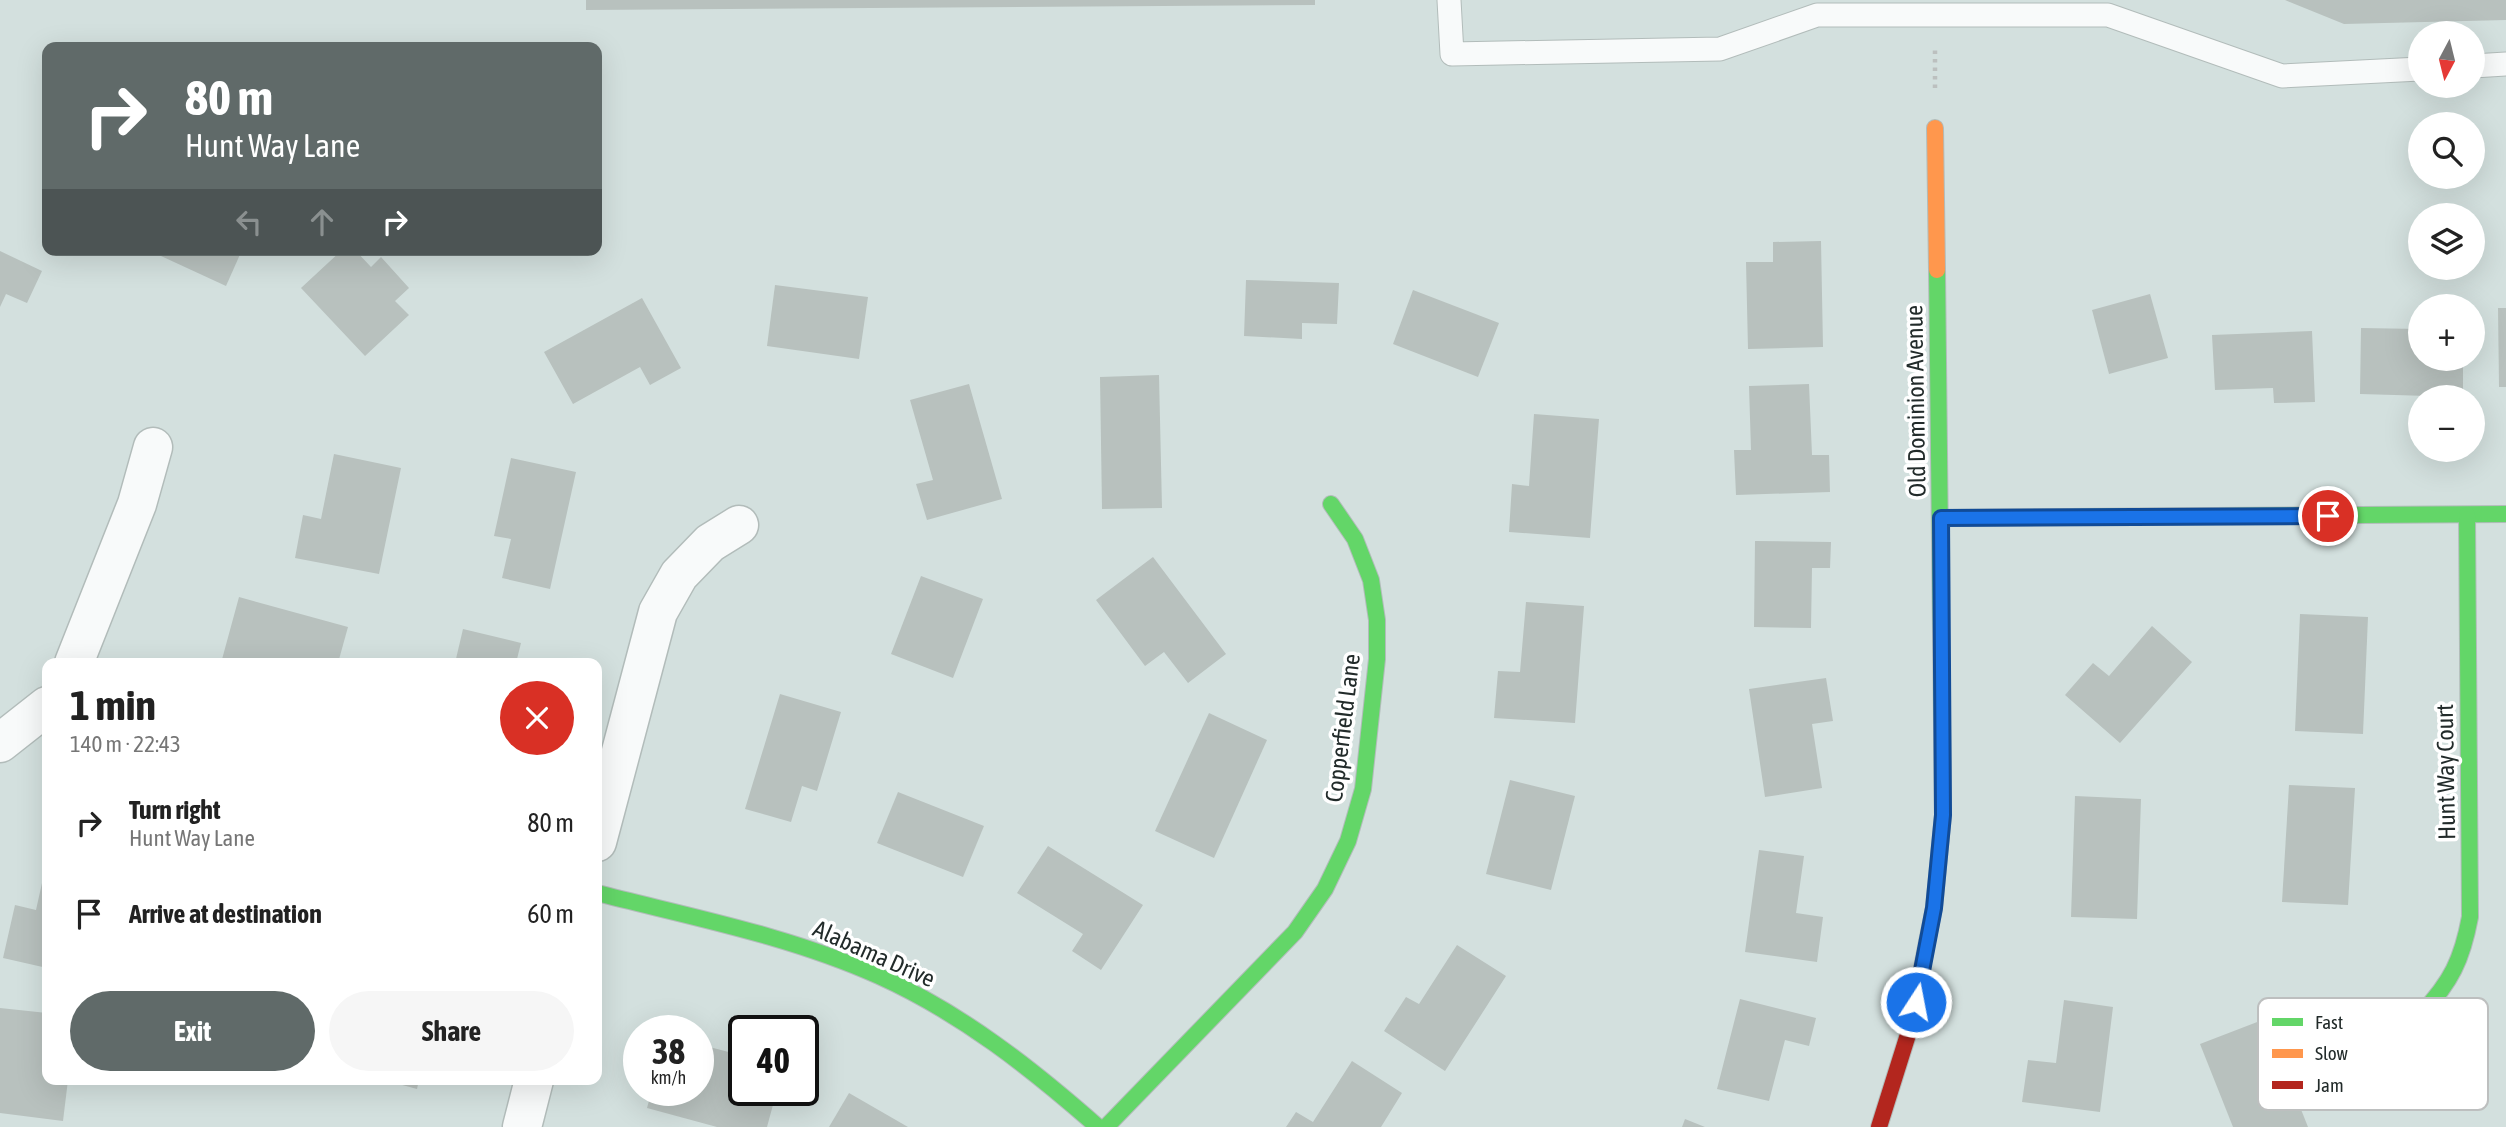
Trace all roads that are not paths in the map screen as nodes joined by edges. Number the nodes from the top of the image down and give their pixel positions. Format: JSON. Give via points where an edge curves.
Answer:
{"nodes":[{"id":1,"x":1449,"y":0,"type":"edge"},
{"id":2,"x":2506,"y":64,"type":"edge"},
{"id":3,"x":2485,"y":65,"type":"edge"},
{"id":4,"x":2408,"y":70,"type":"edge"},
{"id":5,"x":1934,"y":128,"type":"road end"},
{"id":6,"x":153,"y":447,"type":"dead end"},
{"id":7,"x":1331,"y":504,"type":"dead end"},
{"id":8,"x":2506,"y":514,"type":"edge"},
{"id":9,"x":2467,"y":515,"type":"junction"},
{"id":10,"x":1941,"y":518,"type":"junction"},
{"id":11,"x":739,"y":525,"type":"dead end"},
{"id":12,"x":76,"y":658,"type":"edge"},
{"id":13,"x":42,"y":710,"type":"edge"},
{"id":14,"x":0,"y":743,"type":"edge"},
{"id":15,"x":602,"y":823,"type":"edge"},
{"id":16,"x":602,"y":894,"type":"edge"},
{"id":17,"x":2436,"y":998,"type":"edge"},
{"id":18,"x":533,"y":1085,"type":"edge"},
{"id":19,"x":522,"y":1127,"type":"edge"},
{"id":20,"x":1098,"y":1127,"type":"edge"},
{"id":21,"x":1105,"y":1127,"type":"edge"},
{"id":22,"x":1879,"y":1127,"type":"edge"}],
"edges":[{"from":1,"to":4,"type":"lane","via":[[1452,54],[1720,49],[1817,15],[2108,15],[2282,76]]},
{"from":2,"to":3,"type":"lane"},
{"from":5,"to":10,"type":"street","name":"Old Dominion Avenue"},
{"from":6,"to":12,"type":"street","via":[[138,504]]},
{"from":7,"to":21,"type":"street","name":"Copperfield Lane","via":[[1355,539],[1371,580],[1377,620],[1363,789],[1348,841],[1325,889],[1295,932]]},
{"from":8,"to":9,"type":"street"},
{"from":9,"to":10,"type":"street"},
{"from":9,"to":17,"type":"street","name":"Hunt Way Court","via":[[2470,917],[2463,954]]},
{"from":10,"to":22,"type":"street","name":"Old Dominion Avenue","via":[[1943,815],[1934,908],[1911,1025]]},
{"from":11,"to":15,"type":"street","via":[[710,543],[679,575],[658,612]]},
{"from":13,"to":14,"type":"street"},
{"from":16,"to":20,"type":"street","name":"Alabama Drive","via":[[795,944],[879,976],[958,1018],[1035,1072]]},
{"from":18,"to":19,"type":"street"}]}
